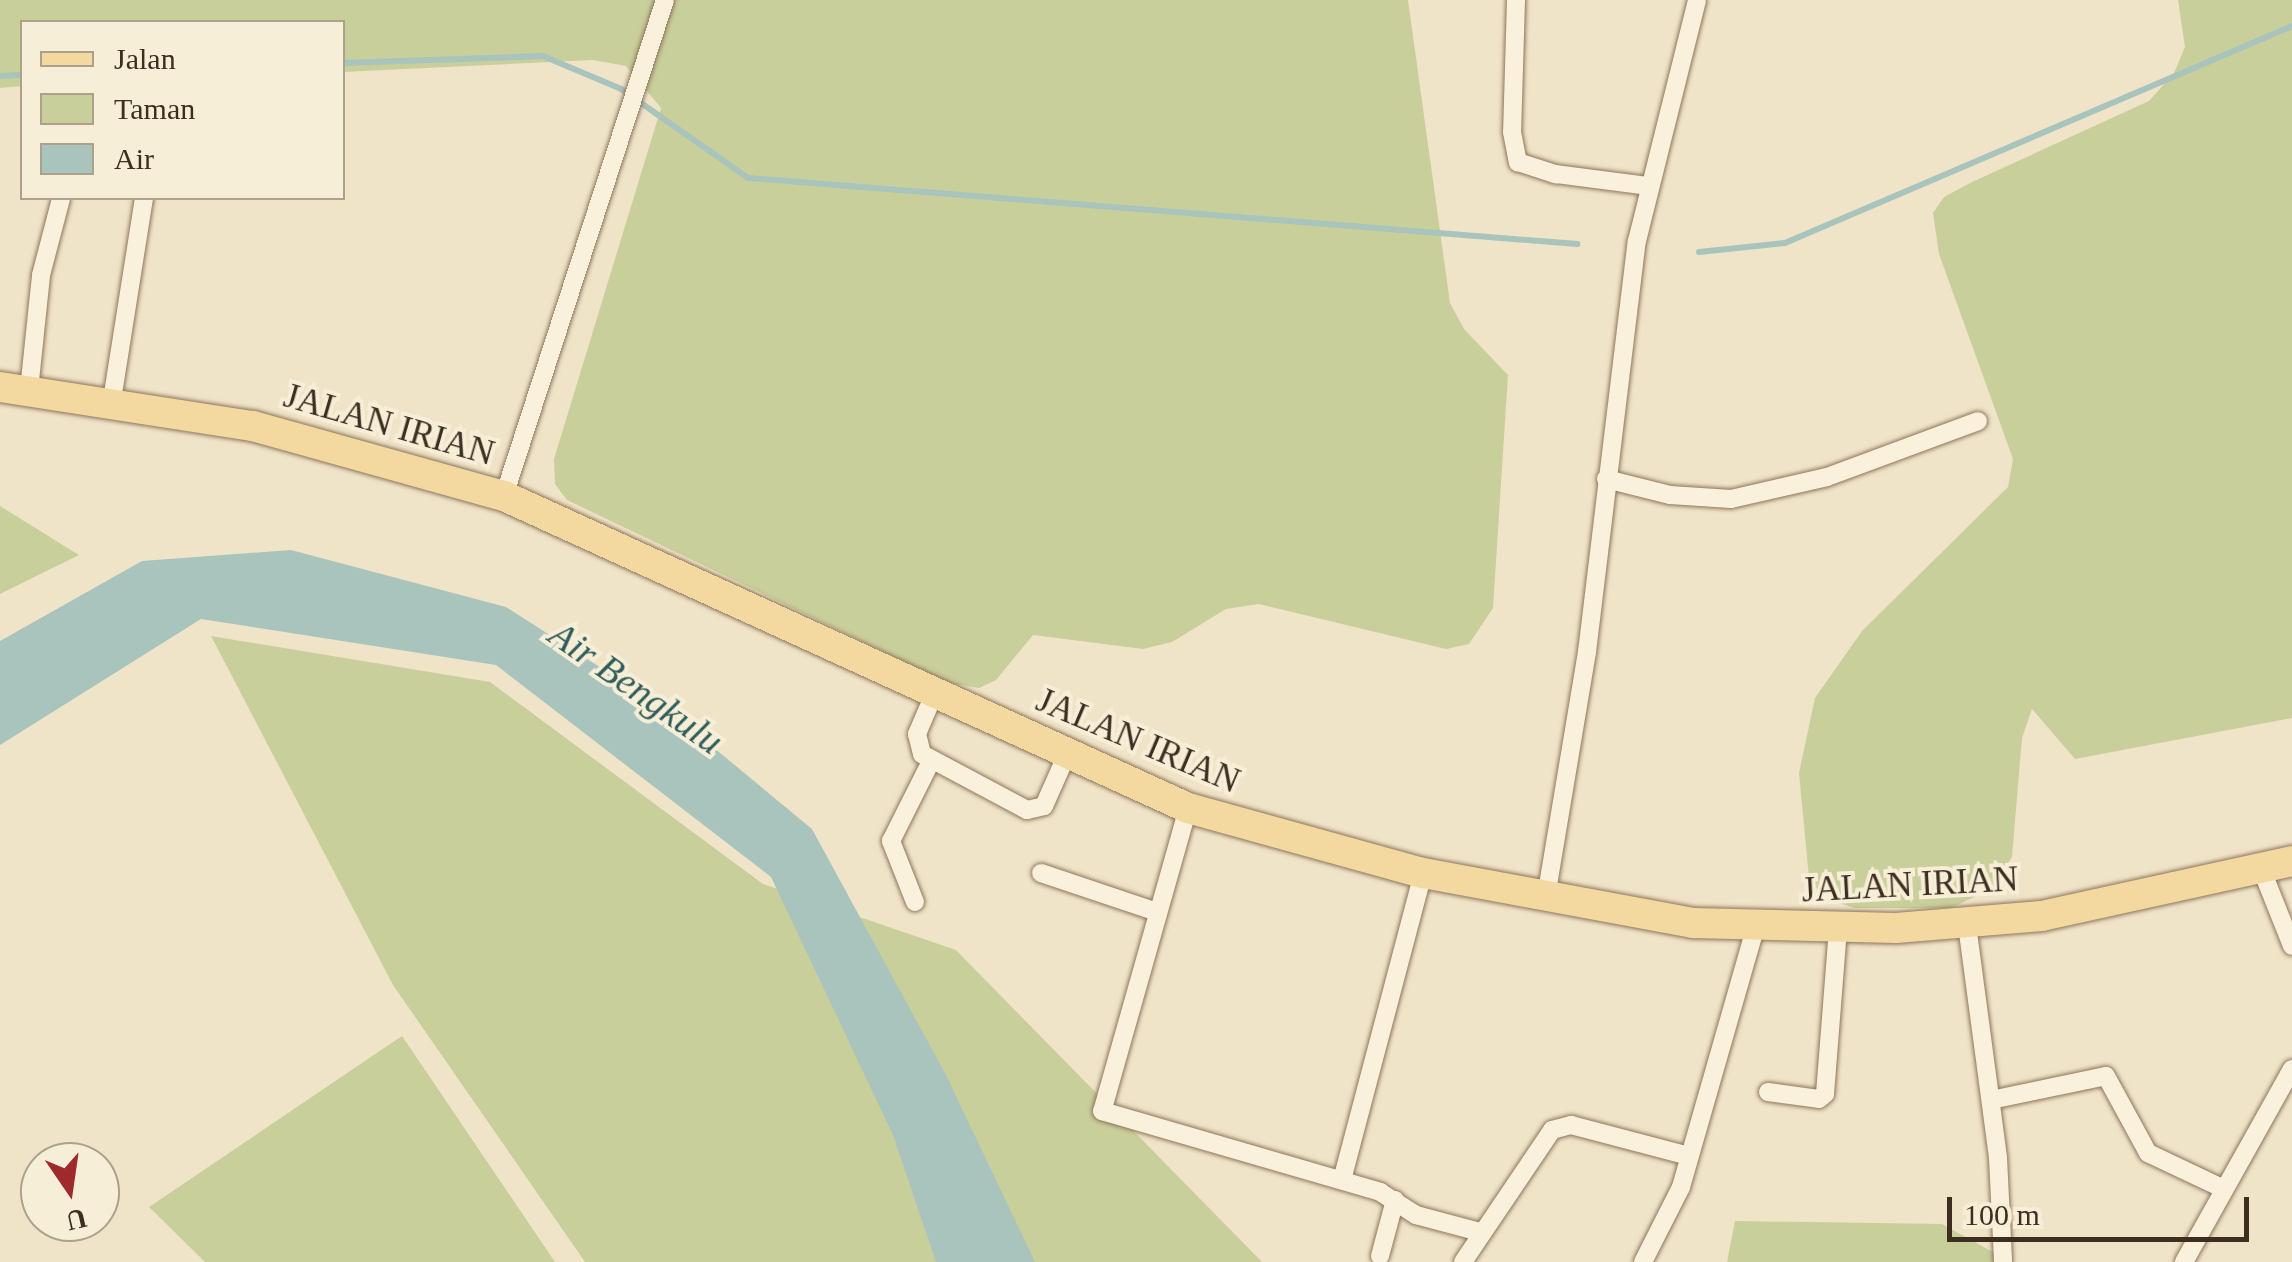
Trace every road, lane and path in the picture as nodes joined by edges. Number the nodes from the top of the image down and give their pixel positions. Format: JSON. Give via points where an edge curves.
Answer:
{"nodes":[{"id":1,"x":666,"y":0,"type":"edge"},
{"id":2,"x":1516,"y":0,"type":"edge"},
{"id":3,"x":1702,"y":0,"type":"edge"},
{"id":4,"x":1648,"y":186,"type":"junction"},
{"id":5,"x":61,"y":200,"type":"edge"},
{"id":6,"x":144,"y":200,"type":"edge"},
{"id":7,"x":15,"y":388,"type":"edge"},
{"id":8,"x":112,"y":400,"type":"junction"},
{"id":9,"x":1978,"y":422,"type":"dead end"},
{"id":10,"x":1606,"y":478,"type":"junction"},
{"id":11,"x":504,"y":496,"type":"junction"},
{"id":12,"x":934,"y":692,"type":"junction"},
{"id":13,"x":1067,"y":754,"type":"junction"},
{"id":14,"x":931,"y":761,"type":"junction"},
{"id":15,"x":1188,"y":808,"type":"junction"},
{"id":16,"x":2292,"y":861,"type":"edge"},
{"id":17,"x":2261,"y":868,"type":"junction"},
{"id":18,"x":1423,"y":872,"type":"junction"},
{"id":19,"x":1041,"y":873,"type":"dead end"},
{"id":20,"x":1546,"y":897,"type":"junction"},
{"id":21,"x":916,"y":902,"type":"dead end"},
{"id":22,"x":1154,"y":910,"type":"junction"},
{"id":23,"x":1966,"y":925,"type":"junction"},
{"id":24,"x":1755,"y":928,"type":"junction"},
{"id":25,"x":1838,"y":928,"type":"junction"},
{"id":26,"x":2292,"y":946,"type":"edge"},
{"id":27,"x":2292,"y":1069,"type":"edge"},
{"id":28,"x":1768,"y":1092,"type":"dead end"},
{"id":29,"x":1991,"y":1100,"type":"junction"},
{"id":30,"x":1689,"y":1156,"type":"junction"},
{"id":31,"x":1342,"y":1180,"type":"junction"},
{"id":32,"x":2222,"y":1188,"type":"junction"},
{"id":33,"x":1395,"y":1200,"type":"junction"},
{"id":34,"x":1480,"y":1232,"type":"junction"},
{"id":35,"x":1380,"y":1256,"type":"dead end"},
{"id":36,"x":1463,"y":1262,"type":"edge"},
{"id":37,"x":1643,"y":1262,"type":"edge"},
{"id":38,"x":2003,"y":1262,"type":"edge"},
{"id":39,"x":2184,"y":1262,"type":"edge"}],
"edges":[{"from":1,"to":11,"type":"street"},
{"from":2,"to":4,"type":"street","via":[[1512,132],[1518,162]]},
{"from":3,"to":4,"type":"street"},
{"from":4,"to":10,"type":"street"},
{"from":5,"to":7,"type":"street"},
{"from":6,"to":8,"type":"street"},
{"from":7,"to":8,"type":"main road","name":"JALAN IRIAN"},
{"from":8,"to":11,"type":"main road","name":"JALAN IRIAN","via":[[328,443]]},
{"from":9,"to":10,"type":"street","via":[[1827,477],[1731,500]]},
{"from":10,"to":20,"type":"street","via":[[1588,652]]},
{"from":11,"to":12,"type":"main road","name":"JALAN IRIAN"},
{"from":12,"to":13,"type":"main road","name":"JALAN IRIAN"},
{"from":12,"to":14,"type":"street","via":[[917,734],[919,749]]},
{"from":13,"to":14,"type":"street","via":[[1044,806],[1032,811]]},
{"from":13,"to":15,"type":"main road","name":"JALAN IRIAN"},
{"from":14,"to":21,"type":"street","via":[[891,841]]},
{"from":15,"to":18,"type":"main road","name":"JALAN IRIAN"},
{"from":15,"to":22,"type":"street"},
{"from":16,"to":17,"type":"main road","name":"JALAN IRIAN"},
{"from":17,"to":23,"type":"main road","name":"JALAN IRIAN","via":[[2042,916]]},
{"from":17,"to":26,"type":"street"},
{"from":18,"to":20,"type":"main road","name":"JALAN IRIAN"},
{"from":18,"to":31,"type":"street"},
{"from":19,"to":22,"type":"street"},
{"from":20,"to":24,"type":"main road","name":"JALAN IRIAN"},
{"from":22,"to":31,"type":"street","via":[[1102,1110],[1215,1149]]},
{"from":23,"to":25,"type":"main road","name":"JALAN IRIAN"},
{"from":23,"to":29,"type":"street"},
{"from":24,"to":25,"type":"main road","name":"JALAN IRIAN"},
{"from":24,"to":30,"type":"street"},
{"from":25,"to":28,"type":"street","via":[[1825,1094],[1819,1099]]},
{"from":27,"to":32,"type":"street"},
{"from":29,"to":32,"type":"street","via":[[2106,1076],[2148,1153]]},
{"from":29,"to":38,"type":"street"},
{"from":30,"to":34,"type":"street","via":[[1560,1126],[1545,1136]]},
{"from":30,"to":37,"type":"street","via":[[1674,1205]]},
{"from":31,"to":33,"type":"street"},
{"from":32,"to":39,"type":"street"},
{"from":33,"to":34,"type":"street","via":[[1416,1215]]},
{"from":33,"to":35,"type":"street"},
{"from":34,"to":36,"type":"street"}]}
